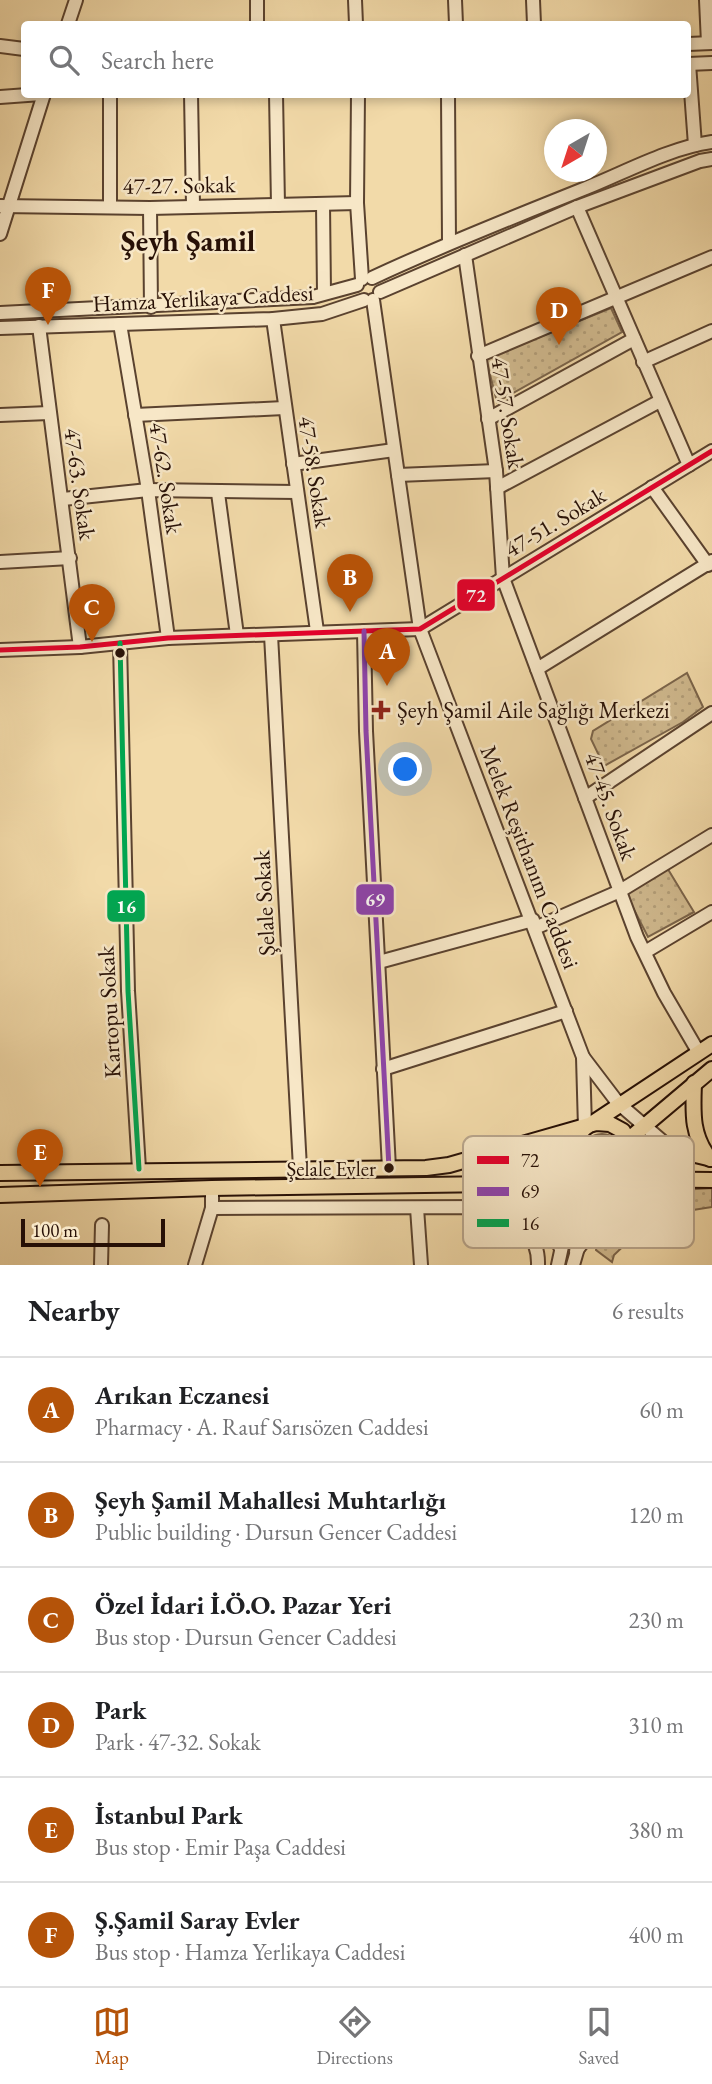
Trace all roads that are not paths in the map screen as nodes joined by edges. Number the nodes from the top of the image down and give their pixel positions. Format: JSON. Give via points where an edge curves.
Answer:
{"nodes":[{"id":1,"x":76,"y":0,"type":"edge"},
{"id":2,"x":257,"y":0,"type":"edge"},
{"id":3,"x":355,"y":0,"type":"edge"},
{"id":4,"x":455,"y":0,"type":"edge"},
{"id":5,"x":533,"y":0,"type":"edge"},
{"id":6,"x":706,"y":0,"type":"edge"},
{"id":7,"x":69,"y":21,"type":"edge"},
{"id":8,"x":257,"y":21,"type":"edge"},
{"id":9,"x":356,"y":21,"type":"edge"},
{"id":10,"x":456,"y":21,"type":"edge"},
{"id":11,"x":534,"y":21,"type":"edge"},
{"id":12,"x":710,"y":43,"type":"edge"},
{"id":13,"x":691,"y":44,"type":"edge"},
{"id":14,"x":0,"y":46,"type":"edge"},
{"id":15,"x":21,"y":49,"type":"edge"},
{"id":16,"x":691,"y":64,"type":"edge"},
{"id":17,"x":712,"y":64,"type":"edge"},
{"id":18,"x":21,"y":96,"type":"edge"},
{"id":19,"x":0,"y":97,"type":"edge"},
{"id":20,"x":42,"y":98,"type":"edge"},
{"id":21,"x":110,"y":98,"type":"edge"},
{"id":22,"x":191,"y":98,"type":"edge"},
{"id":23,"x":276,"y":98,"type":"edge"},
{"id":24,"x":358,"y":98,"type":"edge"},
{"id":25,"x":448,"y":98,"type":"edge"},
{"id":26,"x":691,"y":98,"type":"edge"},
{"id":27,"x":712,"y":142,"type":"edge"},
{"id":28,"x":695,"y":145,"type":"junction"},
{"id":29,"x":712,"y":159,"type":"edge"},
{"id":30,"x":323,"y":204,"type":"junction"},
{"id":31,"x":358,"y":204,"type":"junction"},
{"id":32,"x":5,"y":205,"type":"edge"},
{"id":33,"x":193,"y":205,"type":"junction"},
{"id":34,"x":278,"y":205,"type":"junction"},
{"id":35,"x":110,"y":206,"type":"junction"},
{"id":36,"x":577,"y":207,"type":"junction"},
{"id":37,"x":150,"y":208,"type":"junction"},
{"id":38,"x":0,"y":234,"type":"edge"},
{"id":39,"x":449,"y":242,"type":"junction"},
{"id":40,"x":465,"y":255,"type":"junction"},
{"id":41,"x":712,"y":257,"type":"edge"},
{"id":42,"x":363,"y":280,"type":"junction"},
{"id":43,"x":324,"y":293,"type":"junction"},
{"id":44,"x":372,"y":297,"type":"junction"},
{"id":45,"x":618,"y":299,"type":"junction"},
{"id":46,"x":150,"y":307,"type":"junction"},
{"id":47,"x":0,"y":313,"type":"edge"},
{"id":48,"x":273,"y":319,"type":"junction"},
{"id":49,"x":120,"y":324,"type":"junction"},
{"id":50,"x":38,"y":326,"type":"junction"},
{"id":51,"x":0,"y":328,"type":"edge"},
{"id":52,"x":712,"y":331,"type":"edge"},
{"id":53,"x":634,"y":339,"type":"junction"},
{"id":54,"x":478,"y":356,"type":"junction"},
{"id":55,"x":643,"y":362,"type":"junction"},
{"id":56,"x":660,"y":401,"type":"junction"},
{"id":57,"x":284,"y":408,"type":"junction"},
{"id":58,"x":49,"y":413,"type":"junction"},
{"id":59,"x":0,"y":415,"type":"edge"},
{"id":60,"x":135,"y":415,"type":"junction"},
{"id":61,"x":488,"y":419,"type":"junction"},
{"id":62,"x":394,"y":450,"type":"junction"},
{"id":63,"x":712,"y":451,"type":"edge"},
{"id":64,"x":293,"y":464,"type":"junction"},
{"id":65,"x":689,"y":465,"type":"junction"},
{"id":66,"x":496,"y":471,"type":"junction"},
{"id":67,"x":398,"y":475,"type":"junction"},
{"id":68,"x":652,"y":487,"type":"junction"},
{"id":69,"x":497,"y":488,"type":"junction"},
{"id":70,"x":148,"y":490,"type":"junction"},
{"id":71,"x":297,"y":492,"type":"junction"},
{"id":72,"x":218,"y":493,"type":"junction"},
{"id":73,"x":63,"y":499,"type":"junction"},
{"id":74,"x":70,"y":558,"type":"junction"},
{"id":75,"x":0,"y":562,"type":"edge"},
{"id":76,"x":710,"y":563,"type":"edge"},
{"id":77,"x":503,"y":578,"type":"junction"},
{"id":78,"x":420,"y":629,"type":"junction"},
{"id":79,"x":317,"y":631,"type":"junction"},
{"id":80,"x":365,"y":631,"type":"junction"},
{"id":81,"x":237,"y":635,"type":"junction"},
{"id":82,"x":271,"y":635,"type":"junction"},
{"id":83,"x":167,"y":638,"type":"junction"},
{"id":84,"x":120,"y":643,"type":"junction"},
{"id":85,"x":80,"y":648,"type":"junction"},
{"id":86,"x":0,"y":650,"type":"edge"},
{"id":87,"x":537,"y":669,"type":"junction"},
{"id":88,"x":712,"y":713,"type":"edge"},
{"id":89,"x":585,"y":798,"type":"junction"},
{"id":90,"x":712,"y":835,"type":"edge"},
{"id":91,"x":620,"y":891,"type":"junction"},
{"id":92,"x":712,"y":912,"type":"edge"},
{"id":93,"x":534,"y":924,"type":"junction"},
{"id":94,"x":645,"y":953,"type":"junction"},
{"id":95,"x":379,"y":962,"type":"junction"},
{"id":96,"x":566,"y":1011,"type":"junction"},
{"id":97,"x":712,"y":1044,"type":"edge"},
{"id":98,"x":699,"y":1053,"type":"junction"},
{"id":99,"x":583,"y":1057,"type":"junction"},
{"id":100,"x":383,"y":1069,"type":"junction"},
{"id":101,"x":712,"y":1069,"type":"edge"},
{"id":102,"x":694,"y":1083,"type":"junction"},
{"id":103,"x":618,"y":1103,"type":"junction"},
{"id":104,"x":644,"y":1126,"type":"junction"},
{"id":105,"x":585,"y":1128,"type":"junction"},
{"id":106,"x":544,"y":1136,"type":"edge"},
{"id":107,"x":577,"y":1136,"type":"edge"},
{"id":108,"x":626,"y":1136,"type":"edge"},
{"id":109,"x":632,"y":1136,"type":"edge"},
{"id":110,"x":656,"y":1136,"type":"edge"},
{"id":111,"x":694,"y":1154,"type":"edge"},
{"id":112,"x":711,"y":1159,"type":"edge"},
{"id":113,"x":463,"y":1161,"type":"edge"},
{"id":114,"x":300,"y":1168,"type":"junction"},
{"id":115,"x":389,"y":1168,"type":"junction"},
{"id":116,"x":139,"y":1169,"type":"junction"},
{"id":117,"x":0,"y":1173,"type":"edge"},
{"id":118,"x":694,"y":1180,"type":"edge"},
{"id":119,"x":712,"y":1180,"type":"edge"},
{"id":120,"x":463,"y":1184,"type":"edge"},
{"id":121,"x":212,"y":1188,"type":"junction"},
{"id":122,"x":0,"y":1195,"type":"edge"},
{"id":123,"x":463,"y":1206,"type":"edge"},
{"id":124,"x":212,"y":1208,"type":"junction"},
{"id":125,"x":416,"y":1208,"type":"junction"},
{"id":126,"x":102,"y":1226,"type":"dead end"},
{"id":127,"x":577,"y":1248,"type":"edge"},
{"id":128,"x":579,"y":1248,"type":"edge"},
{"id":129,"x":561,"y":1250,"type":"edge"},
{"id":130,"x":576,"y":1251,"type":"junction"},
{"id":131,"x":102,"y":1265,"type":"edge"},
{"id":132,"x":195,"y":1265,"type":"edge"},
{"id":133,"x":421,"y":1265,"type":"edge"},
{"id":134,"x":558,"y":1265,"type":"edge"},
{"id":135,"x":573,"y":1265,"type":"edge"}],
"edges":[{"from":1,"to":7,"type":"street"},
{"from":2,"to":8,"type":"street"},
{"from":3,"to":9,"type":"street"},
{"from":4,"to":10,"type":"street"},
{"from":5,"to":11,"type":"street"},
{"from":6,"to":12,"type":"street"},
{"from":12,"to":13,"type":"street"},
{"from":14,"to":15,"type":"street"},
{"from":16,"to":17,"type":"street"},
{"from":18,"to":19,"type":"street"},
{"from":20,"to":32,"type":"street"},
{"from":21,"to":35,"type":"street"},
{"from":22,"to":33,"type":"street"},
{"from":23,"to":34,"type":"street"},
{"from":24,"to":31,"type":"street"},
{"from":25,"to":39,"type":"street"},
{"from":26,"to":28,"type":"street"},
{"from":27,"to":28,"type":"street","name":"Hamza Yerlikaya Caddesi"},
{"from":28,"to":39,"type":"street","name":"Hamza Yerlikaya Caddesi"},
{"from":29,"to":36,"type":"street","name":"Hamza Yerlikaya Caddesi"},
{"from":30,"to":31,"type":"street","name":"47-27. Sokak"},
{"from":30,"to":34,"type":"street","name":"47-27. Sokak"},
{"from":30,"to":43,"type":"street"},
{"from":31,"to":42,"type":"street"},
{"from":32,"to":35,"type":"street","name":"47-27. Sokak"},
{"from":32,"to":38,"type":"street"},
{"from":33,"to":34,"type":"street","name":"47-27. Sokak"},
{"from":33,"to":37,"type":"street","name":"47-27. Sokak"},
{"from":35,"to":37,"type":"street","name":"47-27. Sokak"},
{"from":36,"to":40,"type":"street","name":"Hamza Yerlikaya Caddesi"},
{"from":36,"to":45,"type":"street"},
{"from":37,"to":46,"type":"street"},
{"from":39,"to":42,"type":"street","name":"Hamza Yerlikaya Caddesi"},
{"from":40,"to":44,"type":"street","name":"Hamza Yerlikaya Caddesi"},
{"from":40,"to":54,"type":"street","name":"47-57. Sokak"},
{"from":41,"to":45,"type":"street"},
{"from":42,"to":43,"type":"street","name":"Hamza Yerlikaya Caddesi"},
{"from":42,"to":44,"type":"street","via":[[357,293]]},
{"from":42,"to":44,"type":"street","via":[[378,283]]},
{"from":43,"to":46,"type":"street","name":"Hamza Yerlikaya Caddesi"},
{"from":44,"to":48,"type":"street","name":"Hamza Yerlikaya Caddesi","via":[[322,314]]},
{"from":44,"to":62,"type":"street","name":"Melek Reşithanım Caddesi"},
{"from":45,"to":53,"type":"street"},
{"from":45,"to":54,"type":"street"},
{"from":46,"to":47,"type":"street","name":"Hamza Yerlikaya Caddesi"},
{"from":48,"to":49,"type":"street","name":"Hamza Yerlikaya Caddesi"},
{"from":48,"to":57,"type":"street","name":"47-58. Sokak"},
{"from":49,"to":50,"type":"street","name":"Hamza Yerlikaya Caddesi"},
{"from":49,"to":60,"type":"street","name":"47-62. Sokak"},
{"from":50,"to":51,"type":"street","name":"Hamza Yerlikaya Caddesi"},
{"from":50,"to":58,"type":"street","name":"47-63. Sokak"},
{"from":52,"to":55,"type":"street"},
{"from":53,"to":55,"type":"street"},
{"from":53,"to":61,"type":"street"},
{"from":54,"to":61,"type":"street","name":"47-57. Sokak"},
{"from":55,"to":56,"type":"street"},
{"from":56,"to":65,"type":"street"},
{"from":56,"to":69,"type":"street"},
{"from":57,"to":60,"type":"street"},
{"from":57,"to":64,"type":"street","name":"47-58. Sokak"},
{"from":58,"to":59,"type":"street"},
{"from":58,"to":73,"type":"street","name":"47-63. Sokak"},
{"from":60,"to":70,"type":"street","name":"47-62. Sokak"},
{"from":61,"to":66,"type":"street","name":"47-57. Sokak"},
{"from":62,"to":64,"type":"street"},
{"from":62,"to":67,"type":"street","name":"Melek Reşithanım Caddesi"},
{"from":63,"to":65,"type":"street","name":"47-51. Sokak"},
{"from":64,"to":71,"type":"street","name":"47-58. Sokak"},
{"from":65,"to":68,"type":"street","name":"47-51. Sokak"},
{"from":66,"to":67,"type":"street"},
{"from":66,"to":69,"type":"street","name":"47-57. Sokak"},
{"from":67,"to":78,"type":"street","name":"Melek Reşithanım Caddesi"},
{"from":68,"to":76,"type":"street"},
{"from":68,"to":77,"type":"street","name":"47-51. Sokak"},
{"from":69,"to":77,"type":"street","name":"47-57. Sokak"},
{"from":70,"to":72,"type":"street"},
{"from":70,"to":73,"type":"street"},
{"from":70,"to":83,"type":"street","name":"47-62. Sokak"},
{"from":71,"to":72,"type":"street"},
{"from":71,"to":79,"type":"street","name":"47-58. Sokak"},
{"from":72,"to":81,"type":"street"},
{"from":73,"to":74,"type":"street","name":"47-63. Sokak"},
{"from":74,"to":75,"type":"street"},
{"from":74,"to":85,"type":"street","name":"47-63. Sokak"},
{"from":76,"to":87,"type":"street"},
{"from":77,"to":78,"type":"street","name":"47-51. Sokak"},
{"from":77,"to":87,"type":"street","name":"47-45. Sokak"},
{"from":78,"to":80,"type":"street"},
{"from":78,"to":93,"type":"street","name":"Melek Reşithanım Caddesi"},
{"from":79,"to":80,"type":"street"},
{"from":79,"to":82,"type":"street"},
{"from":80,"to":95,"type":"street"},
{"from":81,"to":82,"type":"street"},
{"from":81,"to":83,"type":"street"},
{"from":82,"to":114,"type":"street","name":"Şelale Sokak"},
{"from":83,"to":84,"type":"street"},
{"from":84,"to":85,"type":"street"},
{"from":84,"to":116,"type":"street","name":"Kartopu Sokak","via":[[128,991]]},
{"from":85,"to":86,"type":"street"},
{"from":87,"to":89,"type":"street","name":"47-45. Sokak"},
{"from":88,"to":89,"type":"street"},
{"from":89,"to":91,"type":"street","name":"47-45. Sokak"},
{"from":90,"to":91,"type":"street"},
{"from":91,"to":93,"type":"street"},
{"from":91,"to":94,"type":"street","name":"47-45. Sokak"},
{"from":92,"to":94,"type":"street"},
{"from":93,"to":95,"type":"street"},
{"from":93,"to":96,"type":"street","name":"Melek Reşithanım Caddesi"},
{"from":94,"to":98,"type":"street","name":"47-45. Sokak"},
{"from":95,"to":100,"type":"street"},
{"from":96,"to":99,"type":"street","name":"Melek Reşithanım Caddesi"},
{"from":96,"to":100,"type":"street"},
{"from":97,"to":98,"type":"main road"},
{"from":98,"to":103,"type":"main road"},
{"from":99,"to":103,"type":"street","name":"Melek Reşithanım Caddesi"},
{"from":99,"to":105,"type":"street","name":"Melek Reşithanım Caddesi"},
{"from":100,"to":115,"type":"street"},
{"from":101,"to":102,"type":"main road"},
{"from":102,"to":104,"type":"main road"},
{"from":102,"to":112,"type":"main road","via":[[694,1126]]},
{"from":103,"to":104,"type":"street","name":"Melek Reşithanım Caddesi"},
{"from":103,"to":105,"type":"main road"},
{"from":104,"to":109,"type":"main road"},
{"from":104,"to":110,"type":"street","name":"Melek Reşithanım Caddesi"},
{"from":105,"to":106,"type":"main road"},
{"from":105,"to":107,"type":"main road"},
{"from":105,"to":108,"type":"main road","via":[[610,1124]]},
{"from":111,"to":112,"type":"main road"},
{"from":113,"to":115,"type":"main road"},
{"from":114,"to":115,"type":"main road"},
{"from":114,"to":116,"type":"main road"},
{"from":116,"to":117,"type":"main road"},
{"from":118,"to":119,"type":"main road"},
{"from":120,"to":121,"type":"main road"},
{"from":121,"to":122,"type":"main road"},
{"from":121,"to":124,"type":"street"},
{"from":123,"to":125,"type":"street"},
{"from":124,"to":125,"type":"street"},
{"from":124,"to":132,"type":"street"},
{"from":125,"to":133,"type":"street"},
{"from":126,"to":131,"type":"street"},
{"from":127,"to":130,"type":"street"},
{"from":128,"to":130,"type":"street"},
{"from":129,"to":134,"type":"street"},
{"from":130,"to":135,"type":"street"}]}
